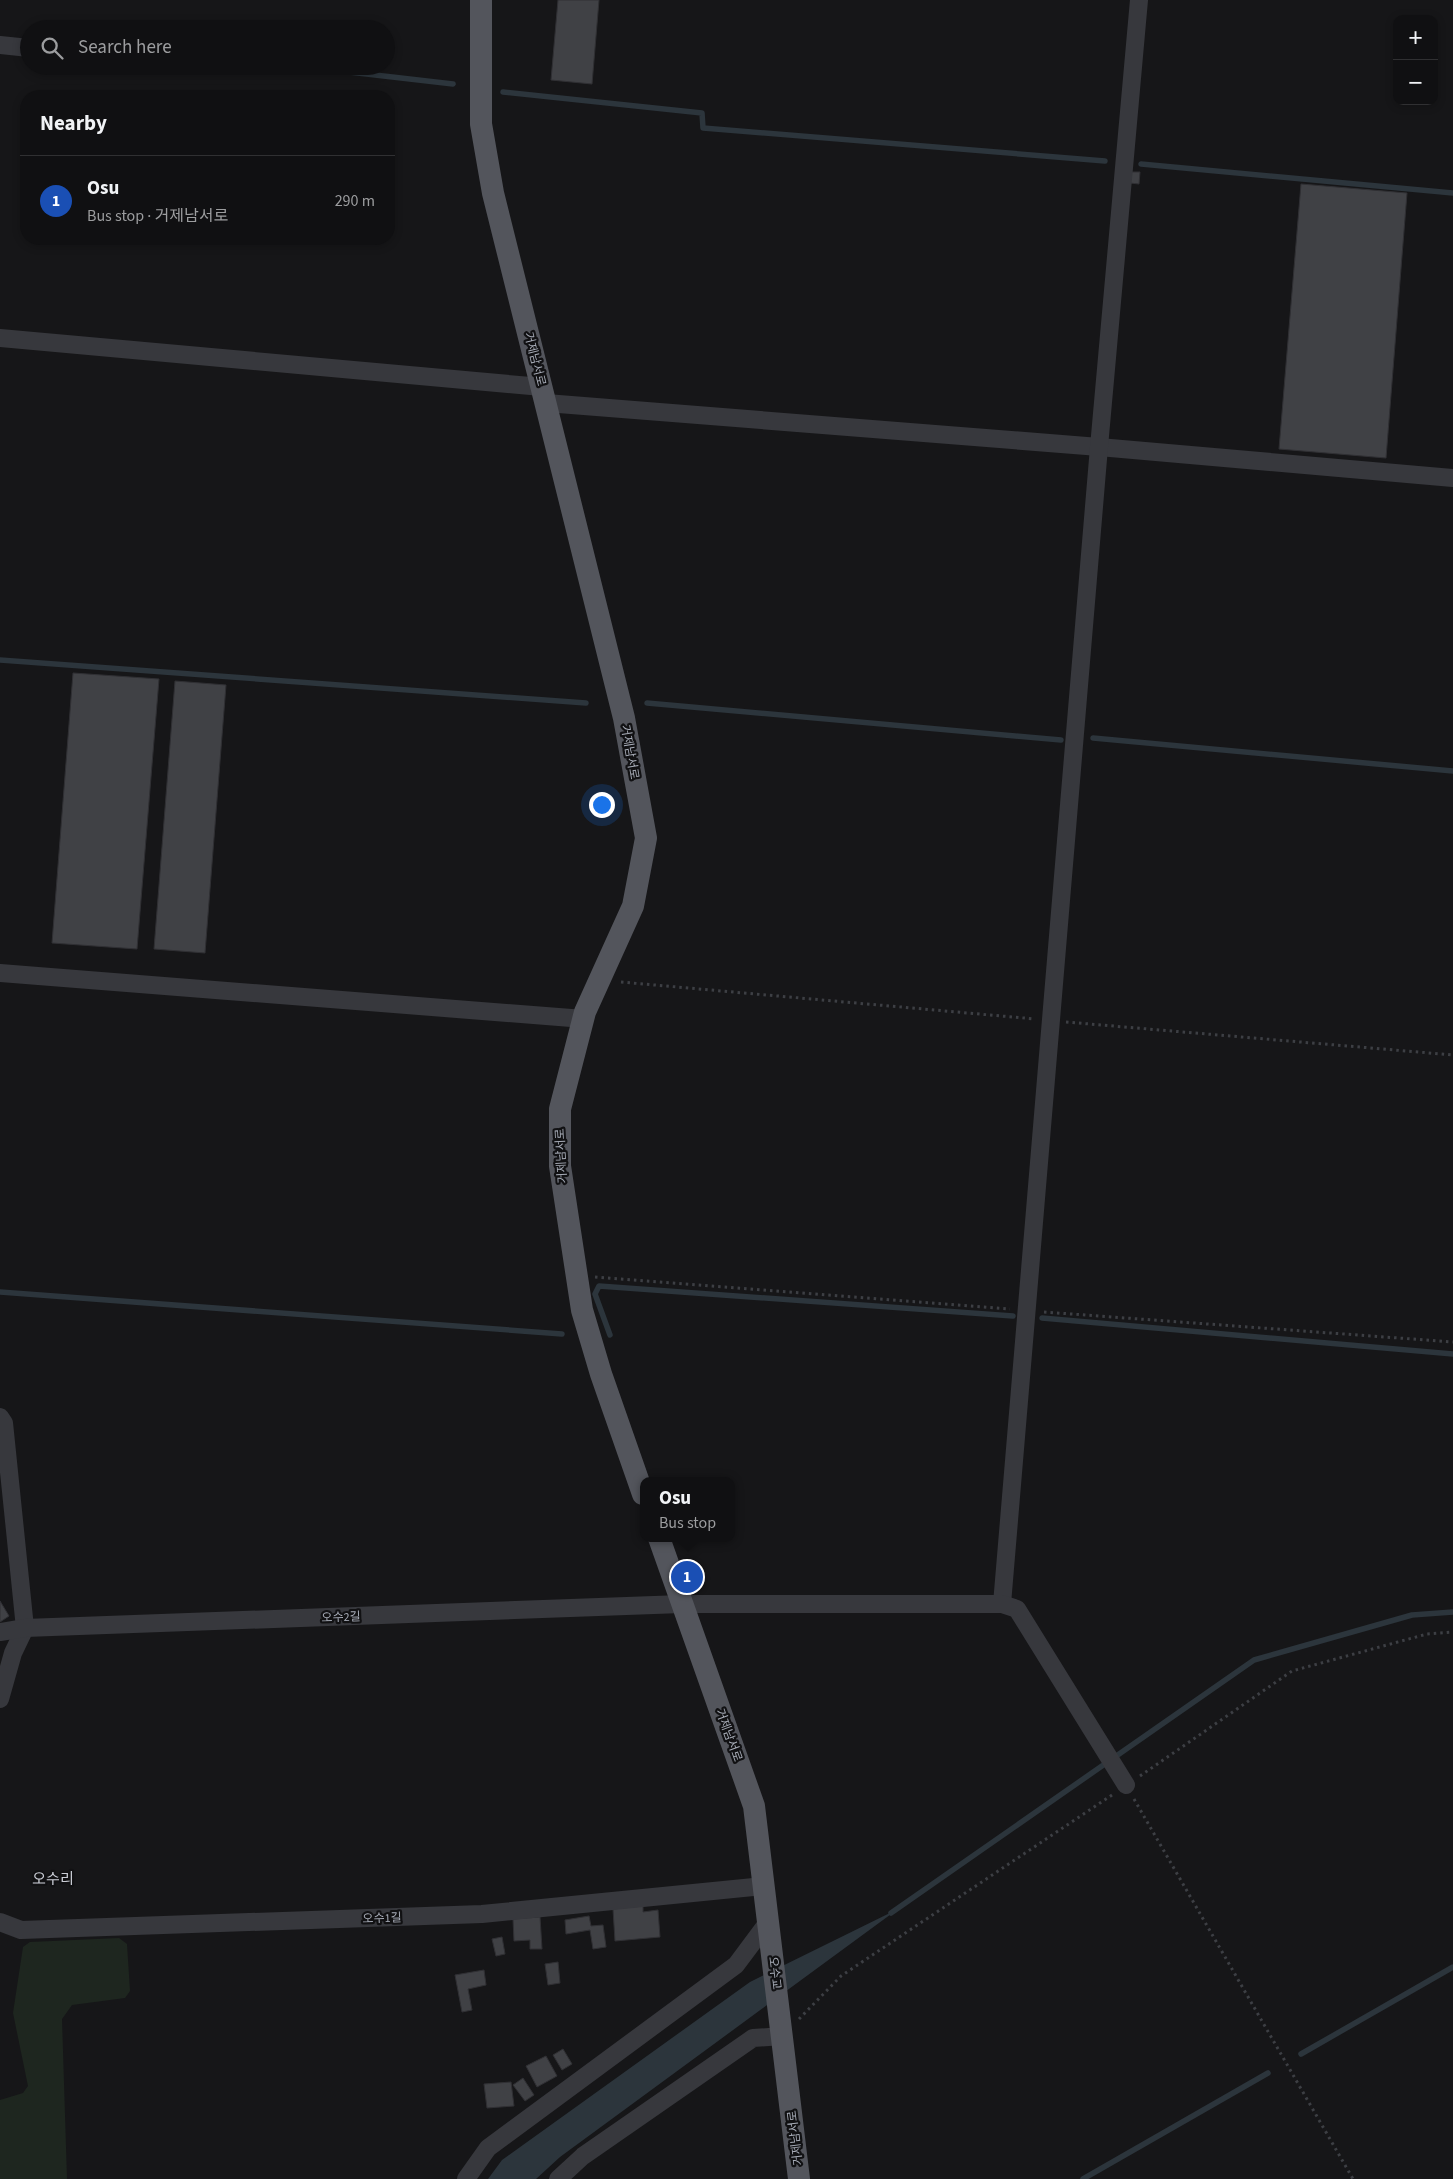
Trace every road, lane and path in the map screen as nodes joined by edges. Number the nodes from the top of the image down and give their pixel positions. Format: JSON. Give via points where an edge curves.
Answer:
{"nodes":[{"id":1,"x":480,"y":0,"type":"edge"},
{"id":2,"x":1139,"y":0,"type":"edge"},
{"id":3,"x":0,"y":45,"type":"edge"},
{"id":4,"x":20,"y":47,"type":"edge"},
{"id":5,"x":0,"y":338,"type":"edge"},
{"id":6,"x":544,"y":395,"type":"junction"},
{"id":7,"x":1099,"y":447,"type":"junction"},
{"id":8,"x":1453,"y":478,"type":"edge"},
{"id":9,"x":0,"y":973,"type":"edge"},
{"id":10,"x":600,"y":980,"type":"junction"},
{"id":11,"x":584,"y":1018,"type":"junction"},
{"id":12,"x":1051,"y":1021,"type":"junction"},
{"id":13,"x":1453,"y":1055,"type":"edge"},
{"id":14,"x":0,"y":1417,"type":"edge"},
{"id":15,"x":640,"y":1485,"type":"edge"},
{"id":16,"x":660,"y":1542,"type":"edge"},
{"id":17,"x":682,"y":1604,"type":"junction"},
{"id":18,"x":1002,"y":1604,"type":"junction"},
{"id":19,"x":25,"y":1628,"type":"junction"},
{"id":20,"x":0,"y":1632,"type":"edge"},
{"id":21,"x":1453,"y":1632,"type":"edge"},
{"id":22,"x":0,"y":1699,"type":"edge"},
{"id":23,"x":1126,"y":1785,"type":"junction"},
{"id":24,"x":764,"y":1886,"type":"junction"},
{"id":25,"x":0,"y":1922,"type":"edge"},
{"id":26,"x":770,"y":1930,"type":"junction"},
{"id":27,"x":780,"y":2007,"type":"joint"},
{"id":28,"x":783,"y":2036,"type":"junction"},
{"id":29,"x":466,"y":2179,"type":"edge"},
{"id":30,"x":558,"y":2179,"type":"edge"},
{"id":31,"x":800,"y":2179,"type":"edge"},
{"id":32,"x":1353,"y":2179,"type":"edge"}],
"edges":[{"from":1,"to":6,"type":"main road","name":"거제남서로","via":[[481,124],[494,193]]},
{"from":2,"to":7,"type":"street"},
{"from":3,"to":4,"type":"street"},
{"from":5,"to":6,"type":"street"},
{"from":6,"to":7,"type":"street"},
{"from":6,"to":10,"type":"main road","name":"거제남서로","via":[[624,718],[646,838],[633,906]]},
{"from":7,"to":8,"type":"street"},
{"from":7,"to":12,"type":"street"},
{"from":9,"to":11,"type":"street"},
{"from":10,"to":11,"type":"main road","name":"거제남서로"},
{"from":10,"to":12,"type":"path"},
{"from":11,"to":15,"type":"main road","name":"거제남서로","via":[[560,1109],[560,1166],[582,1310]]},
{"from":12,"to":13,"type":"path"},
{"from":12,"to":18,"type":"street"},
{"from":14,"to":19,"type":"street","via":[[4,1423]]},
{"from":16,"to":17,"type":"main road","name":"거제남서로"},
{"from":17,"to":18,"type":"street","name":"오수2길"},
{"from":17,"to":19,"type":"street","name":"오수2길"},
{"from":17,"to":24,"type":"main road","name":"거제남서로","via":[[754,1806]]},
{"from":18,"to":23,"type":"street","via":[[1016,1609]]},
{"from":19,"to":20,"type":"street","name":"오수2길"},
{"from":19,"to":22,"type":"street","via":[[13,1653]]},
{"from":21,"to":23,"type":"path","via":[[1427,1634],[1292,1670]]},
{"from":23,"to":28,"type":"path","via":[[841,1976]]},
{"from":23,"to":32,"type":"path"},
{"from":24,"to":25,"type":"street","name":"오수1길","via":[[482,1914],[21,1930]]},
{"from":24,"to":26,"type":"main road","name":"거제남서로"},
{"from":26,"to":27,"type":"main road","name":"오수교"},
{"from":26,"to":29,"type":"street","via":[[736,1965],[488,2148]]},
{"from":27,"to":28,"type":"main road","name":"거제남서로"},
{"from":28,"to":30,"type":"street","via":[[753,2038],[582,2156]]},
{"from":28,"to":31,"type":"main road","name":"거제남서로"}]}
